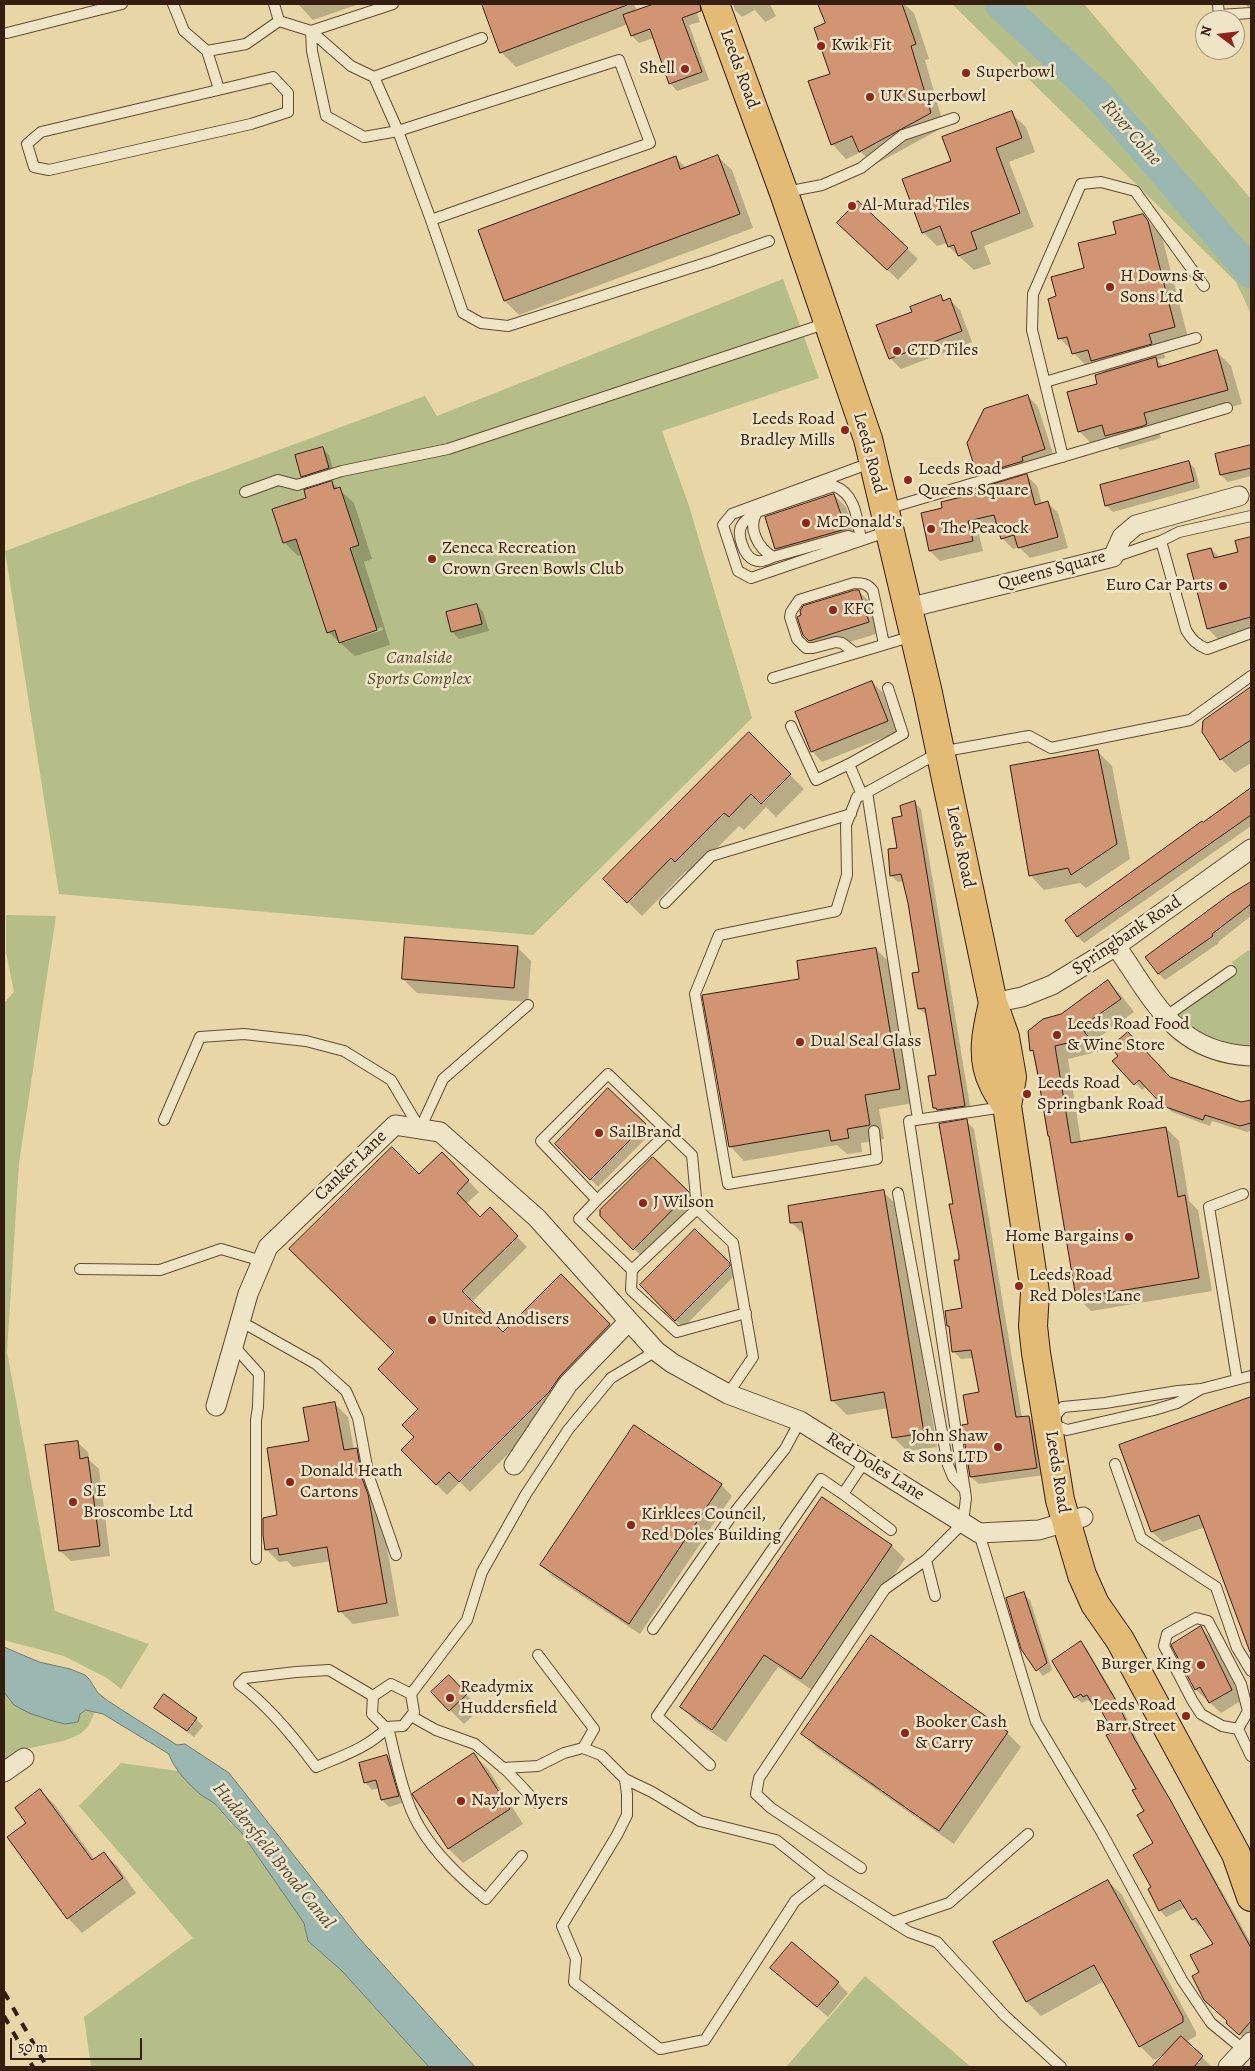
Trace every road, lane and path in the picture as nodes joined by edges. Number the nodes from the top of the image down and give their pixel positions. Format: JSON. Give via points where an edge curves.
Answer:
{"nodes":[{"id":1,"x":122,"y":4,"type":"edge"},
{"id":2,"x":173,"y":4,"type":"edge"},
{"id":3,"x":274,"y":4,"type":"edge"},
{"id":4,"x":393,"y":4,"type":"edge"},
{"id":5,"x":715,"y":4,"type":"edge"},
{"id":6,"x":1218,"y":4,"type":"edge"},
{"id":7,"x":1251,"y":13,"type":"edge"},
{"id":8,"x":279,"y":22,"type":"junction"},
{"id":9,"x":311,"y":31,"type":"junction"},
{"id":10,"x":7,"y":33,"type":"dead end"},
{"id":11,"x":482,"y":38,"type":"dead end"},
{"id":12,"x":207,"y":51,"type":"junction"},
{"id":13,"x":374,"y":77,"type":"junction"},
{"id":14,"x":219,"y":89,"type":"junction"},
{"id":15,"x":954,"y":118,"type":"dead end"},
{"id":16,"x":398,"y":131,"type":"junction"},
{"id":17,"x":784,"y":193,"type":"junction"},
{"id":18,"x":431,"y":220,"type":"junction"},
{"id":19,"x":769,"y":241,"type":"dead end"},
{"id":20,"x":1204,"y":286,"type":"dead end"},
{"id":21,"x":828,"y":323,"type":"junction"},
{"id":22,"x":1196,"y":338,"type":"dead end"},
{"id":23,"x":1044,"y":382,"type":"junction"},
{"id":24,"x":1227,"y":408,"type":"dead end"},
{"id":25,"x":1063,"y":457,"type":"junction"},
{"id":26,"x":873,"y":462,"type":"junction"},
{"id":27,"x":846,"y":472,"type":"junction"},
{"id":28,"x":834,"y":486,"type":"junction"},
{"id":29,"x":245,"y":492,"type":"dead end"},
{"id":30,"x":1239,"y":496,"type":"dead end"},
{"id":31,"x":757,"y":512,"type":"junction"},
{"id":32,"x":1251,"y":516,"type":"edge"},
{"id":33,"x":887,"y":520,"type":"junction"},
{"id":34,"x":861,"y":540,"type":"junction"},
{"id":35,"x":1161,"y":541,"type":"junction"},
{"id":36,"x":773,"y":557,"type":"junction"},
{"id":37,"x":1113,"y":557,"type":"junction"},
{"id":38,"x":908,"y":608,"type":"junction"},
{"id":39,"x":1251,"y":633,"type":"edge"},
{"id":40,"x":914,"y":635,"type":"junction"},
{"id":41,"x":884,"y":644,"type":"junction"},
{"id":42,"x":855,"y":653,"type":"junction"},
{"id":43,"x":1251,"y":676,"type":"edge"},
{"id":44,"x":773,"y":678,"type":"dead end"},
{"id":45,"x":888,"y":688,"type":"dead end"},
{"id":46,"x":791,"y":726,"type":"dead end"},
{"id":47,"x":940,"y":752,"type":"junction"},
{"id":48,"x":849,"y":764,"type":"junction"},
{"id":49,"x":865,"y":793,"type":"junction"},
{"id":50,"x":850,"y":814,"type":"junction"},
{"id":51,"x":1251,"y":849,"type":"edge"},
{"id":52,"x":664,"y":903,"type":"dead end"},
{"id":53,"x":1116,"y":946,"type":"junction"},
{"id":54,"x":1231,"y":971,"type":"dead end"},
{"id":55,"x":993,"y":1003,"type":"junction"},
{"id":56,"x":528,"y":1005,"type":"dead end"},
{"id":57,"x":1164,"y":1017,"type":"junction"},
{"id":58,"x":1251,"y":1056,"type":"edge"},
{"id":59,"x":1007,"y":1106,"type":"junction"},
{"id":60,"x":918,"y":1119,"type":"junction"},
{"id":61,"x":164,"y":1120,"type":"dead end"},
{"id":62,"x":420,"y":1129,"type":"junction"},
{"id":63,"x":874,"y":1131,"type":"dead end"},
{"id":64,"x":668,"y":1132,"type":"junction"},
{"id":65,"x":898,"y":1193,"type":"dead end"},
{"id":66,"x":1243,"y":1194,"type":"dead end"},
{"id":67,"x":597,"y":1200,"type":"junction"},
{"id":68,"x":697,"y":1208,"type":"junction"},
{"id":69,"x":262,"y":1261,"type":"junction"},
{"id":70,"x":80,"y":1269,"type":"dead end"},
{"id":71,"x":632,"y":1270,"type":"junction"},
{"id":72,"x":746,"y":1313,"type":"junction"},
{"id":73,"x":240,"y":1321,"type":"junction"},
{"id":74,"x":629,"y":1321,"type":"junction"},
{"id":75,"x":233,"y":1345,"type":"junction"},
{"id":76,"x":656,"y":1351,"type":"junction"},
{"id":77,"x":672,"y":1363,"type":"joint"},
{"id":78,"x":1251,"y":1376,"type":"edge"},
{"id":79,"x":1238,"y":1379,"type":"junction"},
{"id":80,"x":1200,"y":1389,"type":"junction"},
{"id":81,"x":728,"y":1394,"type":"junction"},
{"id":82,"x":216,"y":1406,"type":"dead end"},
{"id":83,"x":1060,"y":1420,"type":"junction"},
{"id":84,"x":800,"y":1421,"type":"junction"},
{"id":85,"x":866,"y":1461,"type":"junction"},
{"id":86,"x":1115,"y":1464,"type":"dead end"},
{"id":87,"x":514,"y":1465,"type":"dead end"},
{"id":88,"x":965,"y":1490,"type":"junction"},
{"id":89,"x":843,"y":1494,"type":"junction"},
{"id":90,"x":1074,"y":1520,"type":"junction"},
{"id":91,"x":971,"y":1528,"type":"junction"},
{"id":92,"x":891,"y":1530,"type":"dead end"},
{"id":93,"x":396,"y":1555,"type":"dead end"},
{"id":94,"x":256,"y":1559,"type":"dead end"},
{"id":95,"x":926,"y":1560,"type":"junction"},
{"id":96,"x":935,"y":1596,"type":"dead end"},
{"id":97,"x":653,"y":1628,"type":"dead end"},
{"id":98,"x":538,"y":1655,"type":"dead end"},
{"id":99,"x":1251,"y":1671,"type":"edge"},
{"id":100,"x":411,"y":1694,"type":"junction"},
{"id":101,"x":373,"y":1696,"type":"junction"},
{"id":102,"x":411,"y":1716,"type":"junction"},
{"id":103,"x":388,"y":1727,"type":"junction"},
{"id":104,"x":1238,"y":1729,"type":"junction"},
{"id":105,"x":583,"y":1748,"type":"junction"},
{"id":106,"x":1251,"y":1756,"type":"edge"},
{"id":107,"x":24,"y":1758,"type":"dead end"},
{"id":108,"x":710,"y":1765,"type":"dead end"},
{"id":109,"x":503,"y":1768,"type":"junction"},
{"id":110,"x":4,"y":1772,"type":"edge"},
{"id":111,"x":625,"y":1779,"type":"junction"},
{"id":112,"x":537,"y":1803,"type":"dead end"},
{"id":113,"x":1028,"y":1834,"type":"dead end"},
{"id":114,"x":522,"y":1856,"type":"dead end"},
{"id":115,"x":1244,"y":1862,"type":"edge"},
{"id":116,"x":860,"y":1868,"type":"dead end"},
{"id":117,"x":824,"y":1878,"type":"junction"},
{"id":118,"x":1251,"y":1897,"type":"edge"},
{"id":119,"x":894,"y":1922,"type":"junction"},
{"id":120,"x":1248,"y":2046,"type":"edge"},
{"id":121,"x":1061,"y":2067,"type":"edge"},
{"id":122,"x":1228,"y":2067,"type":"edge"}],
"edges":[{"from":1,"to":10,"type":"lane"},
{"from":2,"to":12,"type":"lane","via":[[184,31]]},
{"from":3,"to":8,"type":"lane"},
{"from":4,"to":9,"type":"lane"},
{"from":5,"to":17,"type":"main road","name":"Leeds Road"},
{"from":6,"to":7,"type":"lane","via":[[1219,15]]},
{"from":8,"to":9,"type":"lane"},
{"from":8,"to":12,"type":"lane","via":[[246,44]]},
{"from":9,"to":13,"type":"lane","via":[[351,66]]},
{"from":9,"to":16,"type":"lane","via":[[326,116],[364,137]]},
{"from":11,"to":13,"type":"lane"},
{"from":12,"to":14,"type":"lane"},
{"from":13,"to":16,"type":"lane"},
{"from":14,"to":14,"type":"lane","via":[[273,76],[288,93],[288,112],[251,124],[49,170],[34,167],[28,144],[41,132]]},
{"from":15,"to":17,"type":"lane","via":[[902,135],[860,168],[822,185]]},
{"from":16,"to":18,"type":"lane"},
{"from":16,"to":18,"type":"lane","via":[[619,60],[650,143]]},
{"from":17,"to":21,"type":"main road","name":"Leeds Road"},
{"from":18,"to":19,"type":"lane","via":[[463,312],[481,323],[508,326]]},
{"from":20,"to":23,"type":"lane","via":[[1135,191],[1101,182],[1082,184],[1033,294],[1032,330]]},
{"from":21,"to":26,"type":"main road","name":"Leeds Road"},
{"from":21,"to":29,"type":"lane","via":[[448,450],[342,470],[297,484],[278,480]]},
{"from":22,"to":23,"type":"lane"},
{"from":23,"to":25,"type":"lane"},
{"from":24,"to":25,"type":"lane"},
{"from":25,"to":33,"type":"lane"},
{"from":26,"to":27,"type":"lane"},
{"from":26,"to":33,"type":"main road","name":"Leeds Road"},
{"from":27,"to":28,"type":"lane"},
{"from":27,"to":34,"type":"lane","via":[[732,514],[723,525],[738,571],[751,578]]},
{"from":28,"to":31,"type":"lane"},
{"from":28,"to":34,"type":"lane","via":[[843,489],[850,497]]},
{"from":30,"to":37,"type":"street","name":"Queens Square","via":[[1136,525],[1122,536]]},
{"from":31,"to":36,"type":"lane","via":[[753,525],[759,545]]},
{"from":31,"to":36,"type":"lane","via":[[747,518],[739,532],[746,553],[752,560],[761,562]]},
{"from":32,"to":35,"type":"lane","via":[[1180,532]]},
{"from":33,"to":34,"type":"lane"},
{"from":33,"to":38,"type":"main road","name":"Leeds Road"},
{"from":34,"to":36,"type":"lane","via":[[848,536]]},
{"from":35,"to":37,"type":"lane"},
{"from":35,"to":39,"type":"lane","via":[[1191,639],[1207,649]]},
{"from":37,"to":38,"type":"street","name":"Queens Square"},
{"from":38,"to":40,"type":"main road","name":"Leeds Road"},
{"from":40,"to":41,"type":"lane"},
{"from":40,"to":47,"type":"main road","name":"Leeds Road"},
{"from":41,"to":42,"type":"lane"},
{"from":41,"to":42,"type":"lane","via":[[873,591],[869,586],[854,583],[799,600],[790,617],[800,644],[813,648],[836,642]]},
{"from":42,"to":44,"type":"lane"},
{"from":43,"to":47,"type":"lane","via":[[1190,720],[1052,748],[1029,736]]},
{"from":45,"to":48,"type":"lane","via":[[903,734]]},
{"from":46,"to":48,"type":"lane","via":[[816,780]]},
{"from":47,"to":49,"type":"lane"},
{"from":47,"to":55,"type":"main road","name":"Leeds Road"},
{"from":48,"to":49,"type":"lane"},
{"from":49,"to":50,"type":"lane","via":[[857,798]]},
{"from":49,"to":60,"type":"lane"},
{"from":50,"to":52,"type":"lane","via":[[711,856]]},
{"from":50,"to":63,"type":"lane","via":[[846,825],[847,875],[836,910],[719,935],[695,994],[728,1184],[877,1158]]},
{"from":51,"to":53,"type":"street","name":"Springbank Road"},
{"from":53,"to":55,"type":"street","name":"Springbank Road","via":[[1052,985],[1022,997]]},
{"from":53,"to":57,"type":"street"},
{"from":54,"to":57,"type":"lane"},
{"from":55,"to":59,"type":"main road","name":"Leeds Road","via":[[985,1039],[987,1055],[992,1082]]},
{"from":56,"to":62,"type":"lane","via":[[443,1079]]},
{"from":57,"to":58,"type":"street","via":[[1200,1045]]},
{"from":59,"to":60,"type":"lane"},
{"from":59,"to":83,"type":"main road","name":"Leeds Road","via":[[1035,1292],[1033,1326]]},
{"from":60,"to":88,"type":"lane","via":[[909,1121]]},
{"from":61,"to":62,"type":"lane","via":[[200,1037],[244,1034],[306,1041],[344,1050],[391,1080]]},
{"from":62,"to":69,"type":"street","name":"Canker Lane","via":[[395,1125],[268,1247]]},
{"from":62,"to":74,"type":"street","name":"Canker Lane","via":[[440,1132],[537,1218]]},
{"from":64,"to":67,"type":"lane"},
{"from":64,"to":67,"type":"lane","via":[[608,1074],[541,1141]]},
{"from":64,"to":68,"type":"lane","via":[[692,1156]]},
{"from":65,"to":88,"type":"lane","via":[[948,1465],[952,1477]]},
{"from":66,"to":79,"type":"lane","via":[[1209,1207]]},
{"from":67,"to":71,"type":"lane","via":[[579,1218]]},
{"from":68,"to":71,"type":"lane"},
{"from":68,"to":72,"type":"lane","via":[[733,1243]]},
{"from":69,"to":70,"type":"lane","via":[[221,1249],[160,1270]]},
{"from":69,"to":73,"type":"street","name":"Canker Lane"},
{"from":71,"to":72,"type":"lane","via":[[631,1290],[677,1332]]},
{"from":72,"to":81,"type":"lane","via":[[753,1357]]},
{"from":73,"to":75,"type":"street","name":"Canker Lane"},
{"from":73,"to":93,"type":"lane","via":[[316,1364],[346,1391],[358,1418],[369,1477]]},
{"from":74,"to":76,"type":"street","name":"Canker Lane"},
{"from":74,"to":87,"type":"street","via":[[568,1384]]},
{"from":75,"to":82,"type":"street","name":"Canker Lane"},
{"from":75,"to":94,"type":"lane","via":[[259,1374]]},
{"from":76,"to":77,"type":"street","name":"Canker Lane"},
{"from":76,"to":100,"type":"lane","via":[[611,1378],[568,1430],[526,1494],[482,1572],[467,1620]]},
{"from":77,"to":81,"type":"street","name":"Red Doles Lane"},
{"from":78,"to":79,"type":"lane"},
{"from":79,"to":80,"type":"lane"},
{"from":80,"to":83,"type":"lane","via":[[1105,1403]]},
{"from":80,"to":83,"type":"lane","via":[[1178,1403],[1154,1410]]},
{"from":81,"to":84,"type":"street","name":"Red Doles Lane"},
{"from":83,"to":90,"type":"main road","name":"Leeds Road"},
{"from":84,"to":85,"type":"street","name":"Red Doles Lane"},
{"from":84,"to":97,"type":"lane","via":[[786,1448],[730,1518]]},
{"from":85,"to":89,"type":"lane"},
{"from":85,"to":91,"type":"street","name":"Red Doles Lane"},
{"from":86,"to":99,"type":"lane","via":[[1141,1538],[1216,1587],[1237,1648]]},
{"from":88,"to":91,"type":"lane"},
{"from":89,"to":92,"type":"lane"},
{"from":89,"to":108,"type":"lane","via":[[821,1479],[657,1716]]},
{"from":90,"to":91,"type":"street","via":[[1039,1530]]},
{"from":90,"to":115,"type":"main road","name":"Leeds Road","via":[[1088,1589],[1095,1604],[1120,1640]]},
{"from":91,"to":95,"type":"lane"},
{"from":91,"to":120,"type":"lane","via":[[1036,1722],[1102,1833],[1182,1980],[1211,2023]]},
{"from":95,"to":96,"type":"lane"},
{"from":95,"to":116,"type":"lane","via":[[885,1589],[756,1787],[756,1794],[771,1808]]},
{"from":98,"to":105,"type":"lane","via":[[594,1729]]},
{"from":100,"to":101,"type":"lane","via":[[391,1684]]},
{"from":100,"to":102,"type":"lane","via":[[414,1712]]},
{"from":101,"to":103,"type":"lane","via":[[372,1714]]},
{"from":101,"to":103,"type":"lane","via":[[329,1670],[245,1678],[240,1684],[300,1745],[316,1767],[360,1749]]},
{"from":102,"to":103,"type":"lane","via":[[403,1726]]},
{"from":102,"to":109,"type":"lane","via":[[436,1730],[475,1744]]},
{"from":103,"to":114,"type":"lane","via":[[418,1826],[455,1873],[486,1899]]},
{"from":104,"to":104,"type":"lane","via":[[1222,1726],[1201,1714],[1164,1646],[1167,1634],[1196,1618],[1208,1622],[1241,1684],[1248,1711]]},
{"from":104,"to":106,"type":"lane"},
{"from":105,"to":109,"type":"lane","via":[[538,1766]]},
{"from":105,"to":111,"type":"lane","via":[[601,1755]]},
{"from":107,"to":110,"type":"street"},
{"from":109,"to":112,"type":"lane"},
{"from":111,"to":117,"type":"lane","via":[[700,1820],[776,1840]]},
{"from":111,"to":117,"type":"lane","via":[[626,1815],[562,1926],[576,1959],[574,1982],[660,2049],[705,2040],[795,1901]]},
{"from":113,"to":119,"type":"lane","via":[[949,1903]]},
{"from":115,"to":118,"type":"main road","name":"Leeds Road"},
{"from":117,"to":119,"type":"lane"},
{"from":119,"to":121,"type":"lane","via":[[909,1932],[937,1942],[1005,2016]]},
{"from":120,"to":122,"type":"street"}]}
